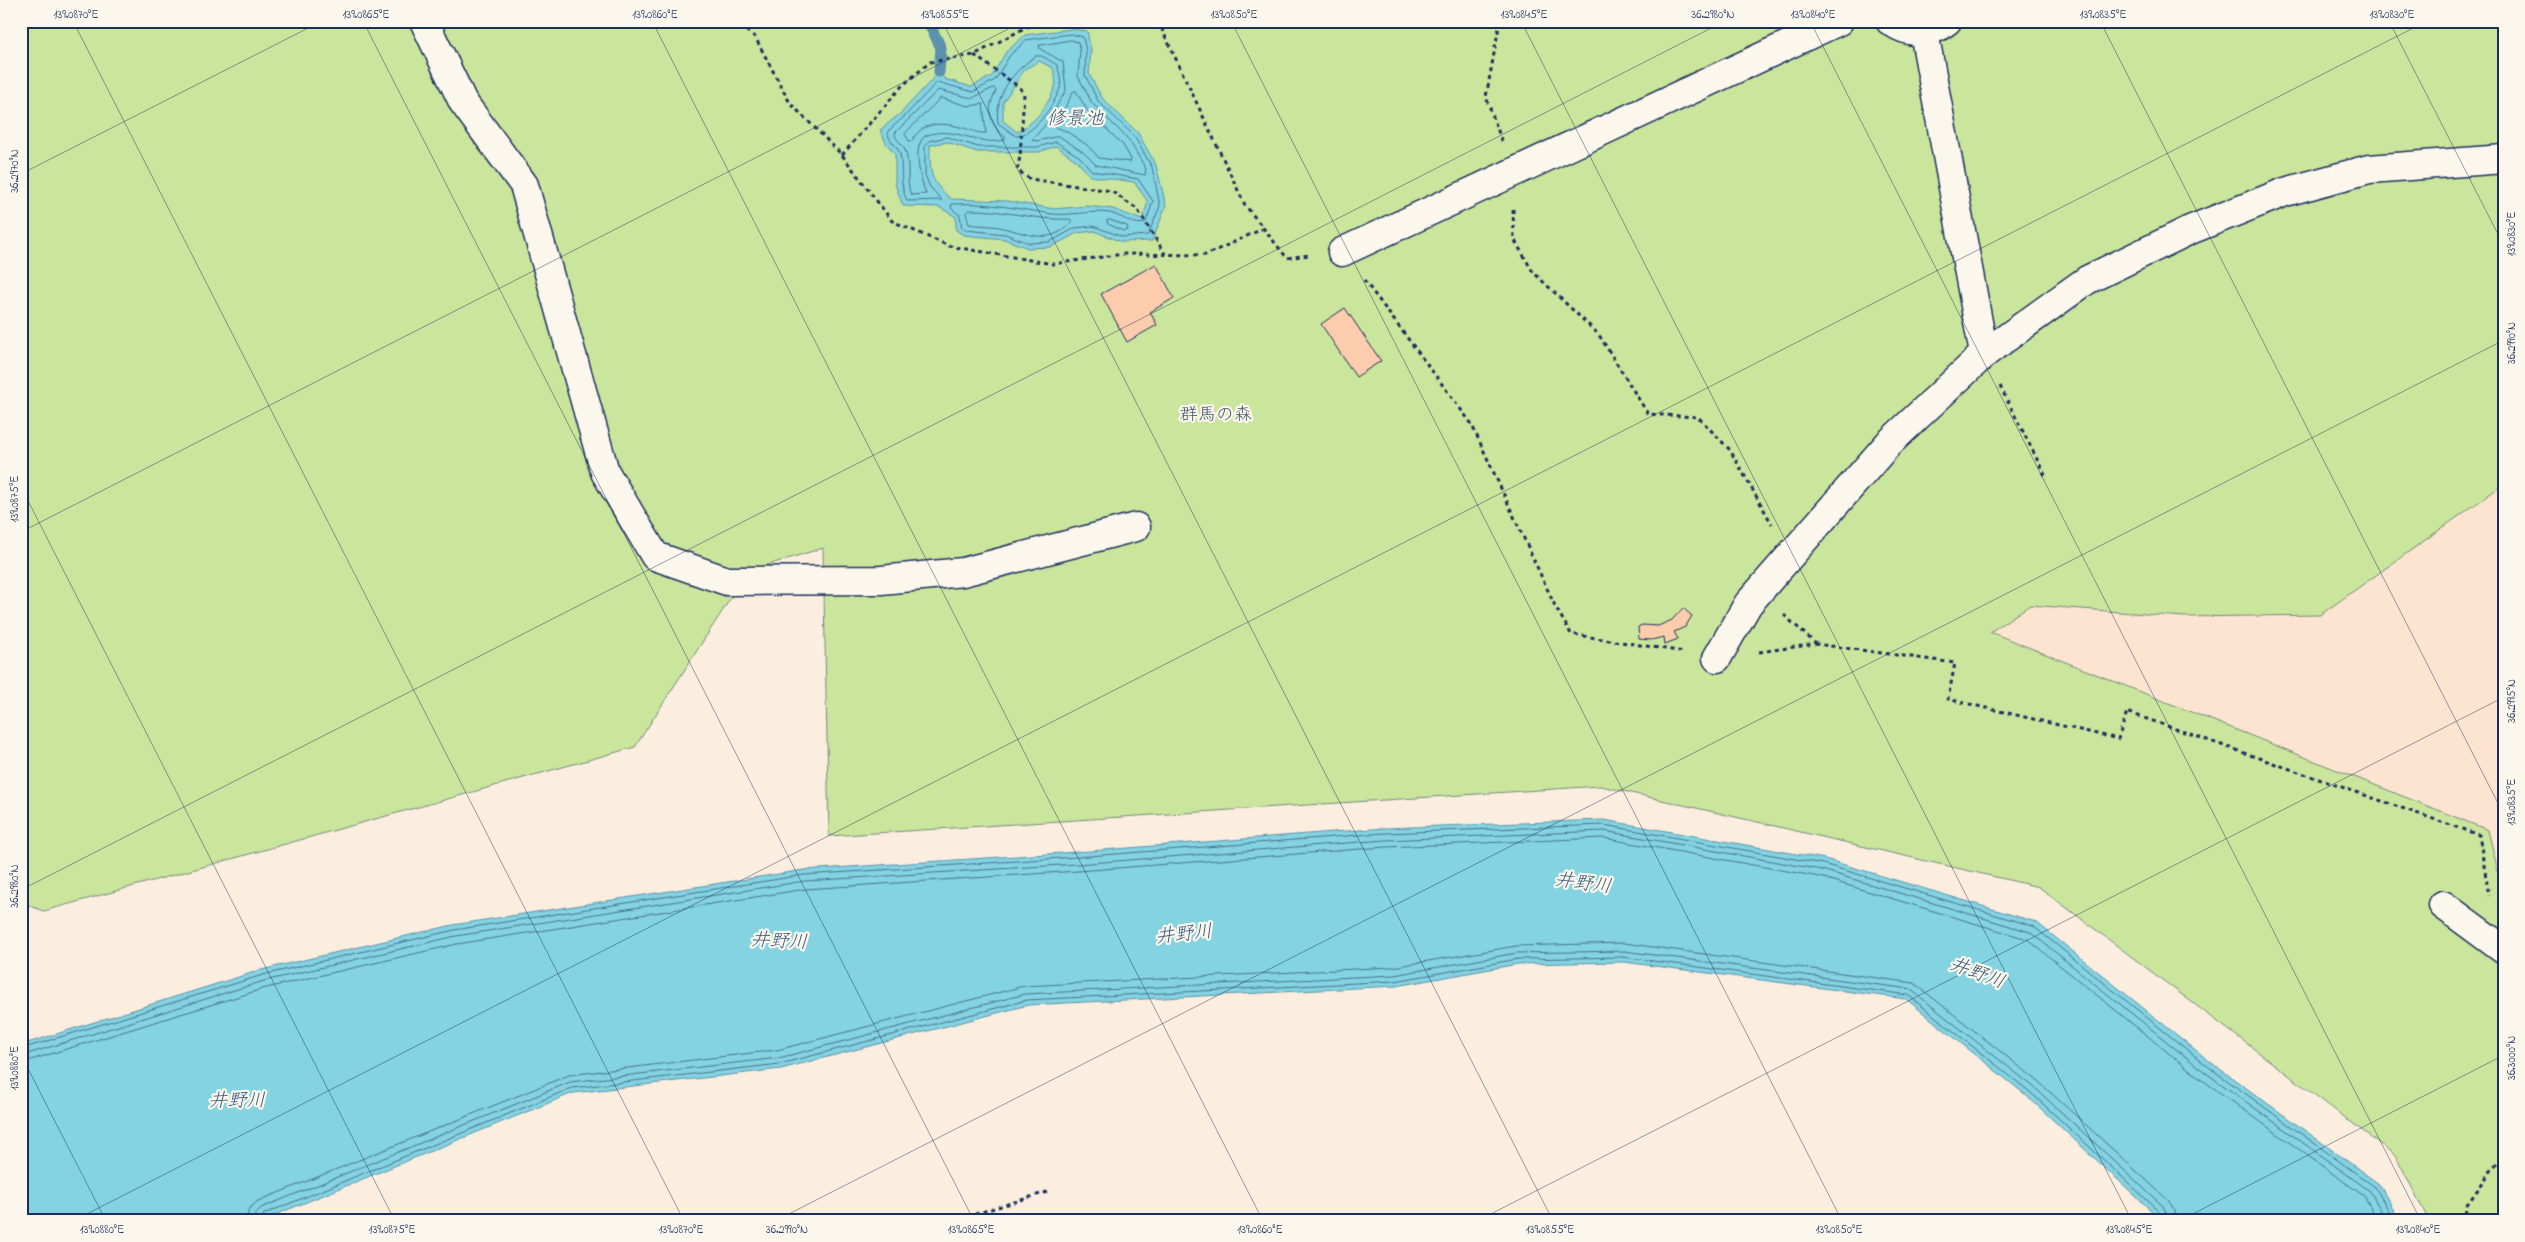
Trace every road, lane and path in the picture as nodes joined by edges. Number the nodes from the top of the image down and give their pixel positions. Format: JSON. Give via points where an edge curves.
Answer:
{"nodes":[{"id":1,"x":424,"y":21,"type":"edge"},
{"id":2,"x":733,"y":21,"type":"edge"},
{"id":3,"x":1025,"y":21,"type":"edge"},
{"id":4,"x":1038,"y":21,"type":"edge"},
{"id":5,"x":1500,"y":21,"type":"edge"},
{"id":6,"x":1839,"y":21,"type":"edge"},
{"id":7,"x":1890,"y":21,"type":"edge"},
{"id":8,"x":1028,"y":26,"type":"junction"},
{"id":9,"x":1936,"y":27,"type":"edge"},
{"id":10,"x":974,"y":55,"type":"junction"},
{"id":11,"x":842,"y":155,"type":"junction"},
{"id":12,"x":2504,"y":159,"type":"edge"},
{"id":13,"x":1513,"y":173,"type":"junction"},
{"id":14,"x":1262,"y":229,"type":"dead end"},
{"id":15,"x":1342,"y":252,"type":"dead end"},
{"id":16,"x":1166,"y":255,"type":"junction"},
{"id":17,"x":1984,"y":354,"type":"junction"},
{"id":18,"x":2047,"y":479,"type":"dead end"},
{"id":19,"x":1136,"y":527,"type":"dead end"},
{"id":20,"x":1801,"y":543,"type":"junction"},
{"id":21,"x":1718,"y":658,"type":"dead end"},
{"id":22,"x":2442,"y":905,"type":"dead end"},
{"id":23,"x":2504,"y":950,"type":"edge"},
{"id":24,"x":2504,"y":1153,"type":"edge"},
{"id":25,"x":1047,"y":1192,"type":"dead end"},
{"id":26,"x":952,"y":1221,"type":"edge"},
{"id":27,"x":2465,"y":1221,"type":"edge"}],
"edges":[{"from":1,"to":19,"type":"lane","via":[[463,102],[524,185],[605,472],[655,556],[727,581],[881,580],[964,572]]},
{"from":2,"to":11,"type":"path","via":[[755,37],[790,103]]},
{"from":3,"to":8,"type":"path"},
{"from":4,"to":8,"type":"path"},
{"from":5,"to":13,"type":"path","via":[[1486,97]]},
{"from":6,"to":13,"type":"lane"},
{"from":7,"to":9,"type":"lane","via":[[1907,32]]},
{"from":8,"to":10,"type":"path"},
{"from":9,"to":17,"type":"lane"},
{"from":10,"to":11,"type":"path","via":[[930,62],[902,86]]},
{"from":10,"to":16,"type":"path","via":[[1019,86],[1024,93],[1017,170],[1030,179],[1111,192],[1137,209]]},
{"from":11,"to":16,"type":"path","via":[[892,221],[949,246],[1053,264],[1123,254]]},
{"from":12,"to":17,"type":"lane","via":[[2369,169],[2285,192],[2190,230],[2087,280]]},
{"from":13,"to":15,"type":"lane"},
{"from":13,"to":20,"type":"path","via":[[1514,239],[1533,272],[1599,335],[1648,414],[1698,417],[1730,450],[1772,525]]},
{"from":14,"to":16,"type":"path","via":[[1206,255]]},
{"from":17,"to":18,"type":"path"},
{"from":17,"to":20,"type":"lane","via":[[1889,444]]},
{"from":20,"to":21,"type":"lane","via":[[1748,604]]},
{"from":22,"to":23,"type":"lane"},
{"from":24,"to":27,"type":"path","via":[[2466,1206]]},
{"from":25,"to":26,"type":"path"}]}
